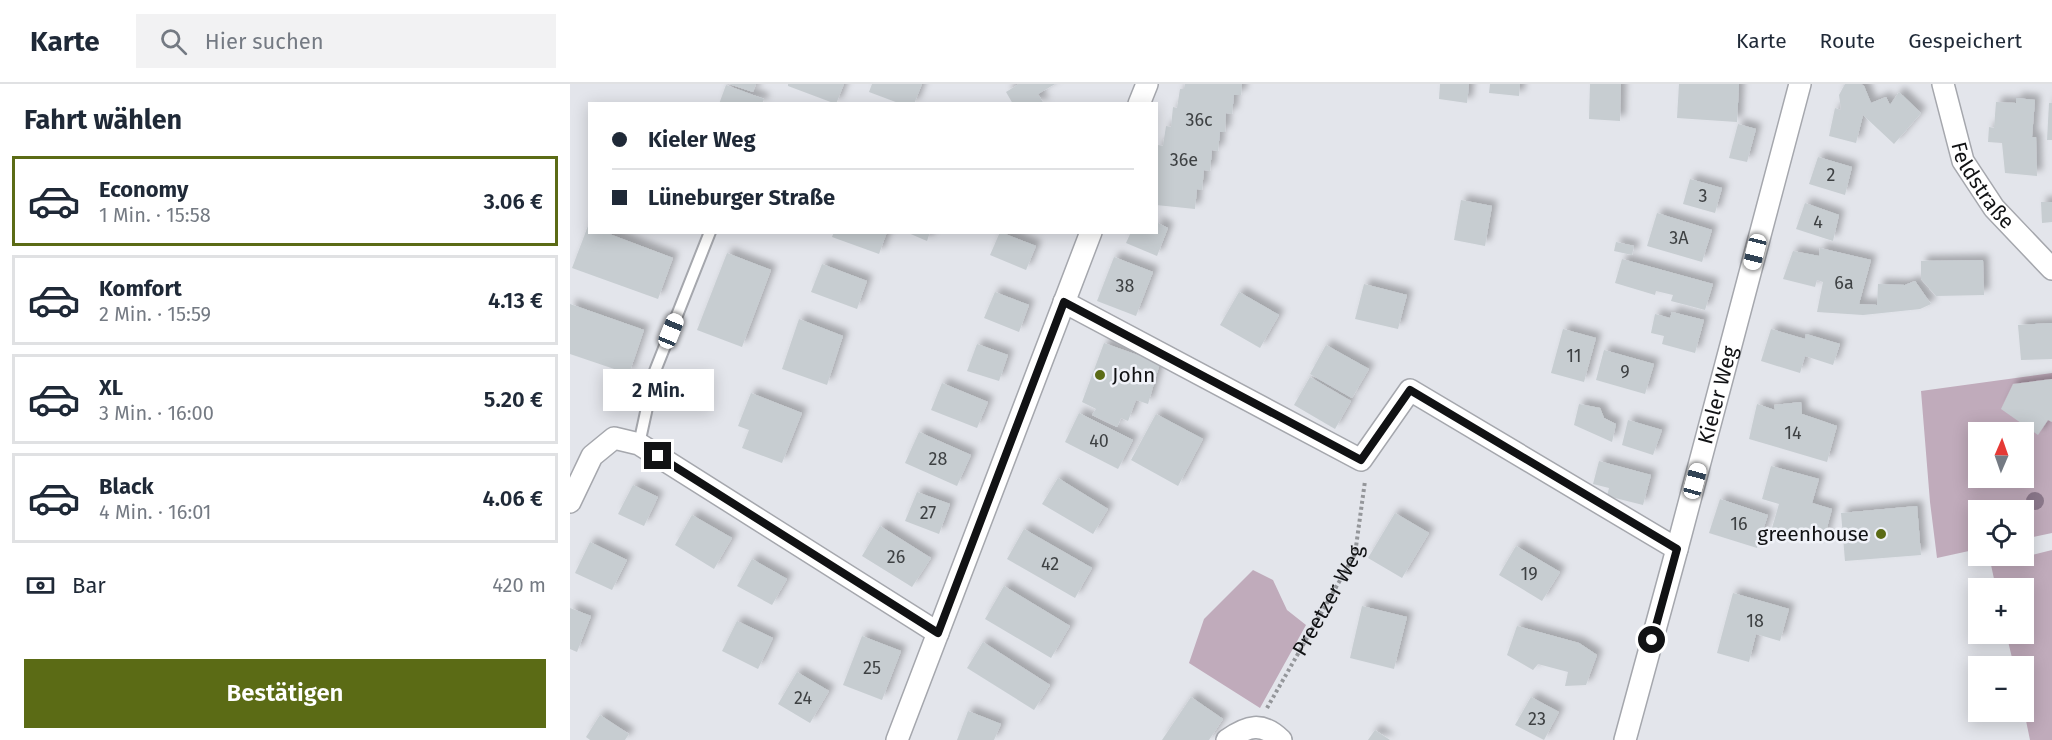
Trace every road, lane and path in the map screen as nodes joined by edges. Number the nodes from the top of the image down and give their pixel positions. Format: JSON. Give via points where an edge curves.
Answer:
{"nodes":[{"id":1,"x":1147,"y":84,"type":"edge"},
{"id":2,"x":1800,"y":84,"type":"edge"},
{"id":3,"x":1943,"y":84,"type":"edge"},
{"id":4,"x":1140,"y":102,"type":"edge"},
{"id":5,"x":710,"y":234,"type":"edge"},
{"id":6,"x":1089,"y":234,"type":"edge"},
{"id":7,"x":2052,"y":269,"type":"edge"},
{"id":8,"x":1064,"y":302,"type":"junction"},
{"id":9,"x":639,"y":444,"type":"junction"},
{"id":10,"x":1361,"y":460,"type":"junction"},
{"id":11,"x":570,"y":502,"type":"edge"},
{"id":12,"x":1677,"y":549,"type":"junction"},
{"id":13,"x":938,"y":633,"type":"junction"},
{"id":14,"x":1256,"y":727,"type":"junction"},
{"id":15,"x":897,"y":740,"type":"edge"},
{"id":16,"x":1227,"y":740,"type":"edge"},
{"id":17,"x":1281,"y":740,"type":"edge"},
{"id":18,"x":1624,"y":740,"type":"edge"}],
"edges":[{"from":1,"to":4,"type":"street"},
{"from":2,"to":12,"type":"street","name":"Kieler Weg"},
{"from":3,"to":7,"type":"street","name":"Feldstraße","via":[[1963,160],[1994,208]]},
{"from":5,"to":9,"type":"lane","via":[[655,370]]},
{"from":6,"to":8,"type":"street"},
{"from":8,"to":10,"type":"street"},
{"from":8,"to":13,"type":"street"},
{"from":9,"to":11,"type":"street","via":[[614,438],[592,456]]},
{"from":9,"to":13,"type":"street"},
{"from":10,"to":12,"type":"street","via":[[1410,390]]},
{"from":10,"to":14,"type":"path","name":"Preetzer Weg","via":[[1365,480],[1355,554]]},
{"from":12,"to":18,"type":"street","name":"Kieler Weg"},
{"from":13,"to":15,"type":"street"},
{"from":14,"to":16,"type":"street","via":[[1245,728]]},
{"from":14,"to":17,"type":"street","via":[[1273,732]]}]}
